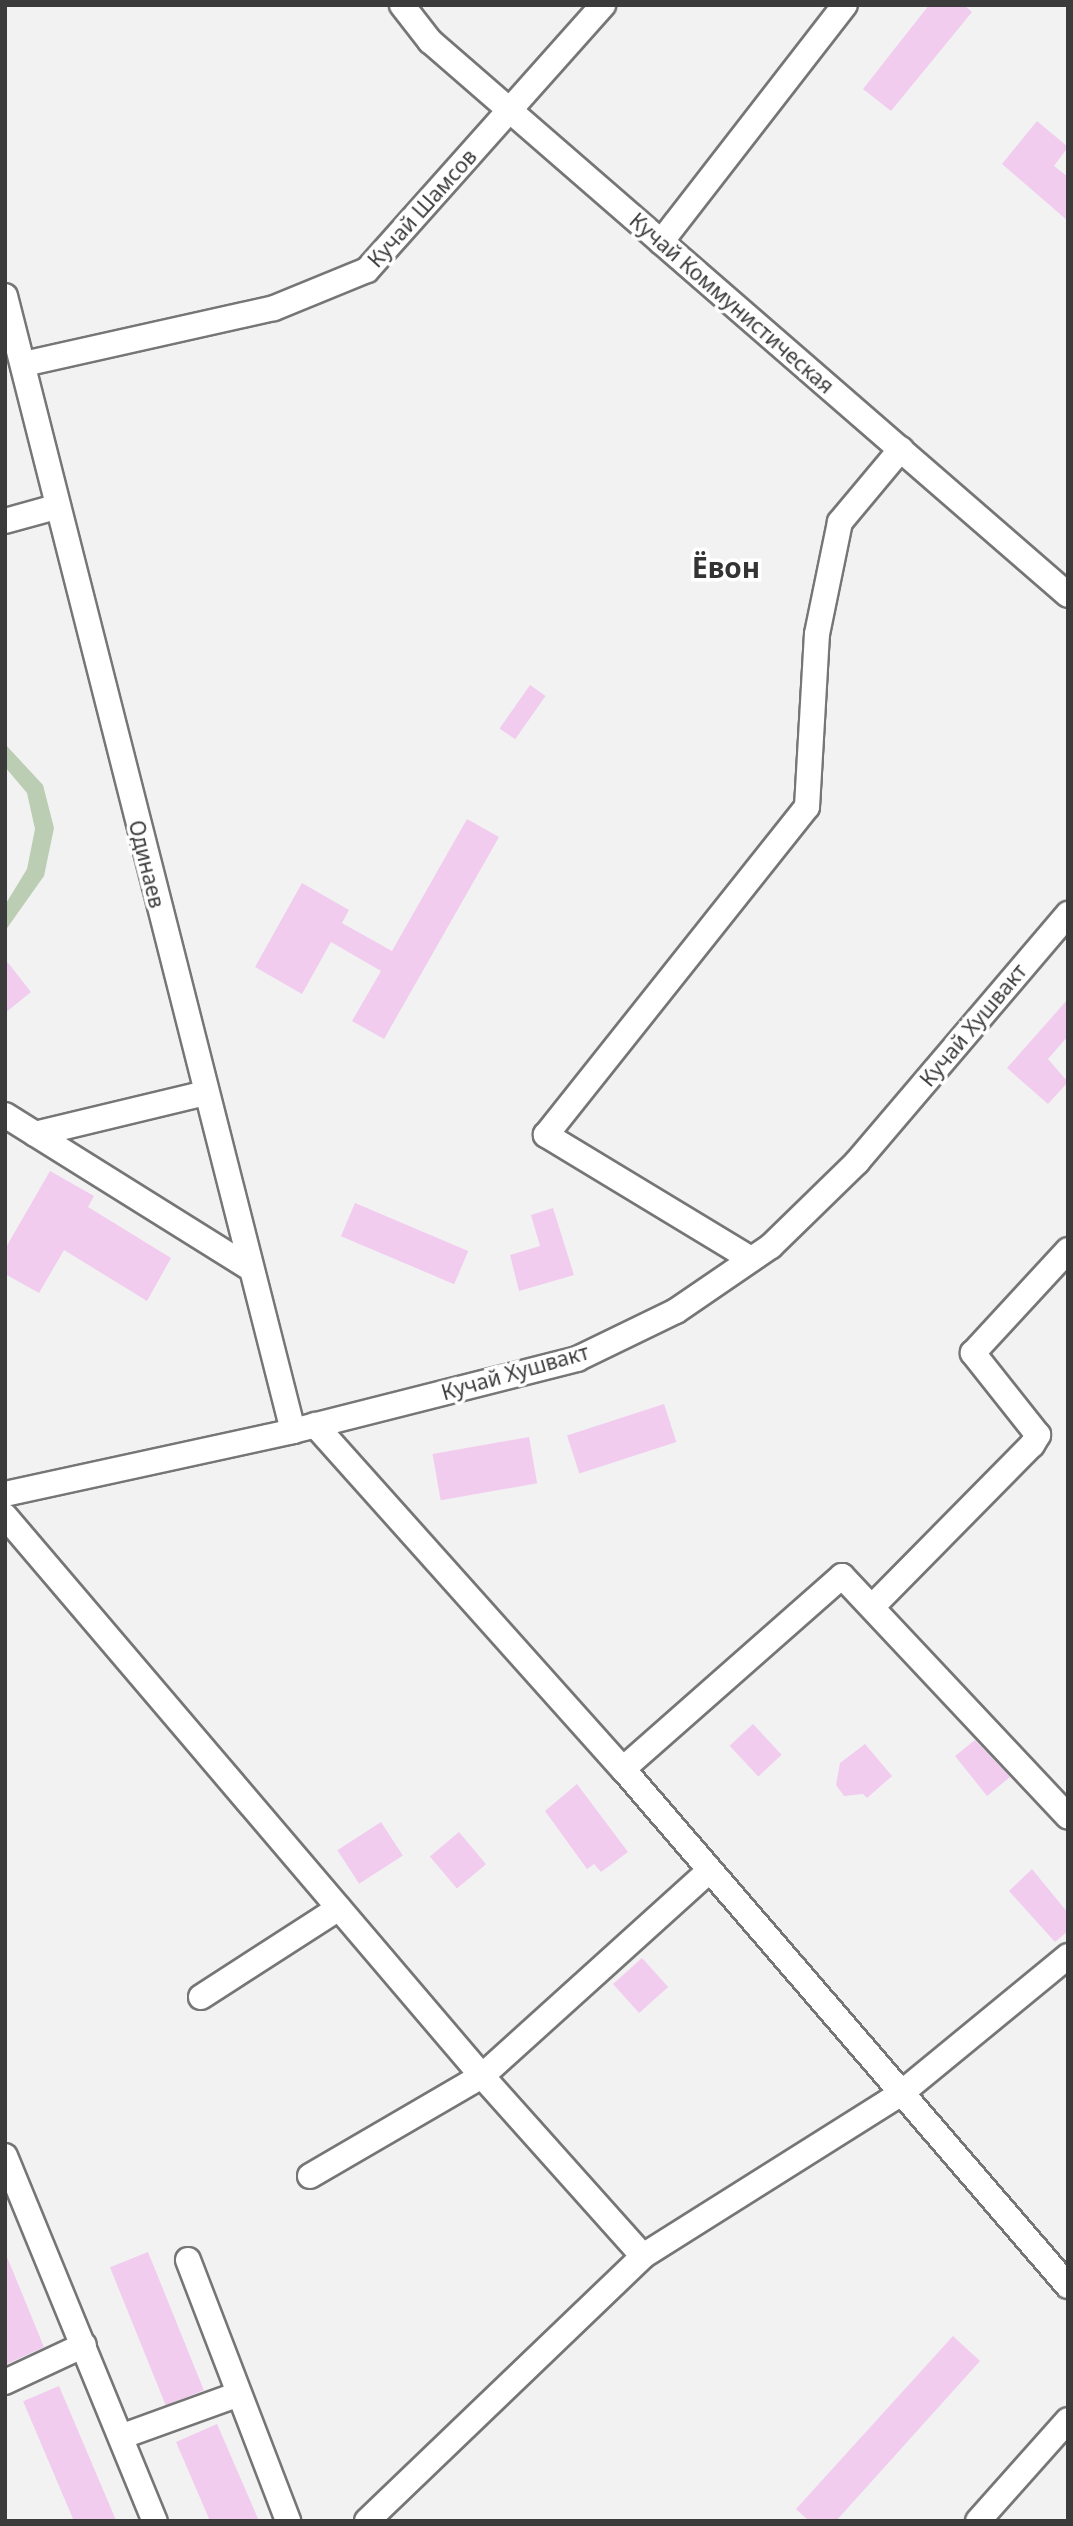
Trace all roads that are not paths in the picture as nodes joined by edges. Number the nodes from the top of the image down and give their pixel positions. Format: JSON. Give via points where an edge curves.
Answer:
{"nodes":[{"id":1,"x":402,"y":5,"type":"edge"},
{"id":2,"x":603,"y":5,"type":"edge"},
{"id":3,"x":845,"y":5,"type":"edge"},
{"id":4,"x":510,"y":110,"type":"junction"},
{"id":5,"x":661,"y":242,"type":"junction"},
{"id":6,"x":5,"y":296,"type":"edge"},
{"id":7,"x":24,"y":364,"type":"junction"},
{"id":8,"x":901,"y":449,"type":"junction"},
{"id":9,"x":56,"y":507,"type":"junction"},
{"id":10,"x":5,"y":521,"type":"edge"},
{"id":11,"x":1068,"y":595,"type":"edge"},
{"id":12,"x":1068,"y":914,"type":"edge"},
{"id":13,"x":206,"y":1093,"type":"junction"},
{"id":14,"x":5,"y":1115,"type":"edge"},
{"id":15,"x":35,"y":1133,"type":"junction"},
{"id":16,"x":1068,"y":1250,"type":"edge"},
{"id":17,"x":751,"y":1259,"type":"junction"},
{"id":18,"x":251,"y":1269,"type":"junction"},
{"id":19,"x":304,"y":1428,"type":"junction"},
{"id":20,"x":5,"y":1494,"type":"edge"},
{"id":21,"x":5,"y":1516,"type":"edge"},
{"id":22,"x":872,"y":1607,"type":"junction"},
{"id":23,"x":623,"y":1769,"type":"junction"},
{"id":24,"x":1068,"y":1817,"type":"edge"},
{"id":25,"x":707,"y":1873,"type":"junction"},
{"id":26,"x":339,"y":1908,"type":"junction"},
{"id":27,"x":1068,"y":1956,"type":"edge"},
{"id":28,"x":201,"y":1997,"type":"dead end"},
{"id":29,"x":482,"y":2076,"type":"junction"},
{"id":30,"x":899,"y":2095,"type":"junction"},
{"id":31,"x":5,"y":2156,"type":"edge"},
{"id":32,"x":310,"y":2176,"type":"dead end"},
{"id":33,"x":643,"y":2256,"type":"junction"},
{"id":34,"x":188,"y":2260,"type":"dead end"},
{"id":35,"x":1068,"y":2286,"type":"edge"},
{"id":36,"x":85,"y":2345,"type":"junction"},
{"id":37,"x":5,"y":2382,"type":"edge"},
{"id":38,"x":239,"y":2394,"type":"junction"},
{"id":39,"x":1068,"y":2420,"type":"edge"},
{"id":40,"x":122,"y":2436,"type":"junction"},
{"id":41,"x":155,"y":2521,"type":"edge"},
{"id":42,"x":288,"y":2521,"type":"edge"},
{"id":43,"x":367,"y":2521,"type":"edge"},
{"id":44,"x":978,"y":2521,"type":"edge"}],
"edges":[{"from":1,"to":4,"type":"street","name":"Кучай Коммунистическая","via":[[430,41]]},
{"from":2,"to":4,"type":"street","name":"Кучай Шамсов"},
{"from":3,"to":5,"type":"street"},
{"from":4,"to":5,"type":"street","name":"Кучай Коммунистическая"},
{"from":4,"to":7,"type":"street","name":"Кучай Шамсов","via":[[367,270],[348,281],[274,308]]},
{"from":5,"to":8,"type":"street","name":"Кучай Коммунистическая"},
{"from":6,"to":7,"type":"street","name":"Одинаев"},
{"from":7,"to":9,"type":"street","name":"Одинаев"},
{"from":8,"to":11,"type":"street","name":"Кучай Коммунистическая"},
{"from":8,"to":17,"type":"street","via":[[840,522],[817,634],[807,807],[546,1135]]},
{"from":9,"to":10,"type":"street"},
{"from":9,"to":13,"type":"street","name":"Одинаев"},
{"from":12,"to":17,"type":"street","name":"Кучай Хушвакт","via":[[857,1162]]},
{"from":13,"to":15,"type":"street"},
{"from":13,"to":18,"type":"street","name":"Одинаев"},
{"from":14,"to":15,"type":"street"},
{"from":15,"to":18,"type":"street"},
{"from":16,"to":22,"type":"street","via":[[973,1353],[1038,1434],[1032,1445]]},
{"from":17,"to":19,"type":"street","name":"Кучай Хушвакт","via":[[676,1311],[577,1359]]},
{"from":18,"to":19,"type":"street","name":"Одинаев"},
{"from":19,"to":20,"type":"street","name":"Кучай Хушвакт"},
{"from":19,"to":23,"type":"street"},
{"from":21,"to":26,"type":"street"},
{"from":22,"to":23,"type":"street","via":[[842,1576]]},
{"from":22,"to":24,"type":"street"},
{"from":23,"to":25,"type":"street"},
{"from":25,"to":29,"type":"street"},
{"from":25,"to":30,"type":"street"},
{"from":26,"to":28,"type":"street"},
{"from":26,"to":29,"type":"street"},
{"from":27,"to":30,"type":"street"},
{"from":29,"to":32,"type":"street"},
{"from":29,"to":33,"type":"street"},
{"from":30,"to":33,"type":"street"},
{"from":30,"to":35,"type":"street"},
{"from":31,"to":36,"type":"street"},
{"from":33,"to":43,"type":"street"},
{"from":34,"to":38,"type":"street"},
{"from":36,"to":37,"type":"street"},
{"from":36,"to":40,"type":"street"},
{"from":38,"to":40,"type":"street"},
{"from":38,"to":42,"type":"street"},
{"from":39,"to":44,"type":"street"},
{"from":40,"to":41,"type":"street"}]}
